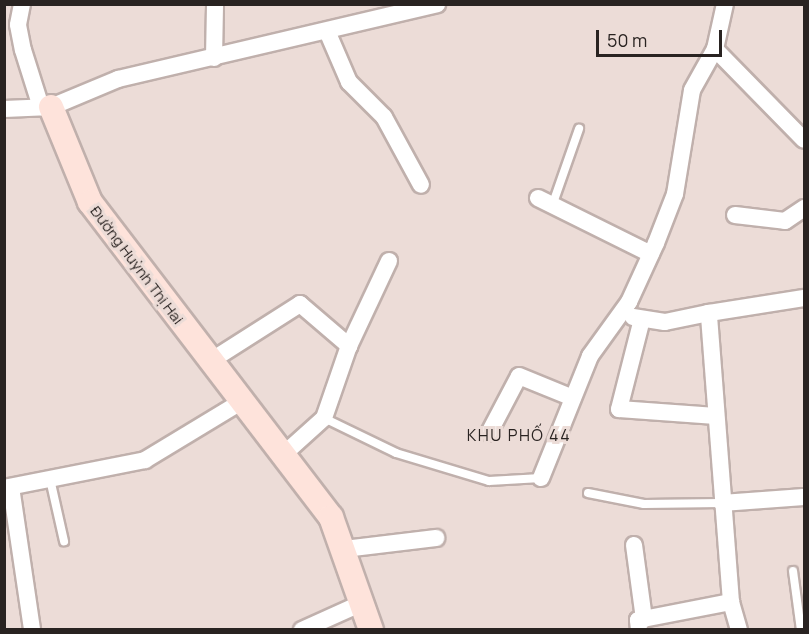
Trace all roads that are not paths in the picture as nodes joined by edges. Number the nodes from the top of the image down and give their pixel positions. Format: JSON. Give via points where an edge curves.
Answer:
{"nodes":[{"id":1,"x":22,"y":4,"type":"edge"},
{"id":2,"x":215,"y":4,"type":"edge"},
{"id":3,"x":436,"y":4,"type":"edge"},
{"id":4,"x":725,"y":4,"type":"edge"},
{"id":5,"x":327,"y":31,"type":"junction"},
{"id":6,"x":715,"y":49,"type":"junction"},
{"id":7,"x":214,"y":58,"type":"junction"},
{"id":8,"x":46,"y":107,"type":"junction"},
{"id":9,"x":4,"y":109,"type":"edge"},
{"id":10,"x":579,"y":129,"type":"dead end"},
{"id":11,"x":804,"y":140,"type":"edge"},
{"id":12,"x":421,"y":185,"type":"dead end"},
{"id":13,"x":545,"y":202,"type":"joint"},
{"id":14,"x":804,"y":208,"type":"edge"},
{"id":15,"x":735,"y":215,"type":"dead end"},
{"id":16,"x":651,"y":254,"type":"junction"},
{"id":17,"x":389,"y":261,"type":"dead end"},
{"id":18,"x":804,"y":298,"type":"edge"},
{"id":19,"x":709,"y":314,"type":"junction"},
{"id":20,"x":618,"y":315,"type":"junction"},
{"id":21,"x":642,"y":319,"type":"junction"},
{"id":22,"x":349,"y":346,"type":"junction"},
{"id":23,"x":209,"y":362,"type":"junction"},
{"id":24,"x":573,"y":398,"type":"junction"},
{"id":25,"x":239,"y":403,"type":"junction"},
{"id":26,"x":716,"y":416,"type":"junction"},
{"id":27,"x":324,"y":418,"type":"junction"},
{"id":28,"x":489,"y":433,"type":"dead end"},
{"id":29,"x":284,"y":454,"type":"junction"},
{"id":30,"x":541,"y":478,"type":"joint"},
{"id":31,"x":50,"y":479,"type":"junction"},
{"id":32,"x":8,"y":488,"type":"edge"},
{"id":33,"x":588,"y":493,"type":"dead end"},
{"id":34,"x":804,"y":497,"type":"edge"},
{"id":35,"x":722,"y":503,"type":"junction"},
{"id":36,"x":436,"y":538,"type":"dead end"},
{"id":37,"x":64,"y":541,"type":"dead end"},
{"id":38,"x":634,"y":545,"type":"dead end"},
{"id":39,"x":344,"y":549,"type":"junction"},
{"id":40,"x":793,"y":571,"type":"dead end"},
{"id":41,"x":731,"y":602,"type":"junction"},
{"id":42,"x":362,"y":603,"type":"junction"},
{"id":43,"x":642,"y":624,"type":"edge"},
{"id":44,"x":32,"y":630,"type":"edge"},
{"id":45,"x":302,"y":630,"type":"edge"},
{"id":46,"x":371,"y":630,"type":"edge"},
{"id":47,"x":739,"y":630,"type":"edge"},
{"id":48,"x":801,"y":630,"type":"edge"}],
"edges":[{"from":1,"to":8,"type":"street","via":[[18,25],[23,50]]},
{"from":2,"to":7,"type":"street"},
{"from":3,"to":5,"type":"street"},
{"from":4,"to":6,"type":"street"},
{"from":5,"to":7,"type":"street"},
{"from":5,"to":12,"type":"street","via":[[349,82],[384,117]]},
{"from":6,"to":11,"type":"street"},
{"from":6,"to":16,"type":"street","via":[[692,90],[675,194]]},
{"from":7,"to":8,"type":"street","via":[[118,79]]},
{"from":8,"to":9,"type":"street"},
{"from":8,"to":23,"type":"street","name":"Đường Huỳnh Thị Hai","via":[[90,202]]},
{"from":10,"to":13,"type":"lane"},
{"from":13,"to":16,"type":"street"},
{"from":14,"to":15,"type":"street","via":[[785,221]]},
{"from":16,"to":20,"type":"street"},
{"from":17,"to":22,"type":"street"},
{"from":18,"to":19,"type":"street"},
{"from":19,"to":21,"type":"street","via":[[665,322]]},
{"from":19,"to":26,"type":"street"},
{"from":20,"to":21,"type":"street"},
{"from":20,"to":24,"type":"street","via":[[591,356]]},
{"from":21,"to":26,"type":"street","via":[[619,409]]},
{"from":22,"to":23,"type":"street","via":[[300,304]]},
{"from":22,"to":27,"type":"street"},
{"from":23,"to":25,"type":"street","name":"Đường Huỳnh Thị Hai"},
{"from":24,"to":28,"type":"street","via":[[519,376]]},
{"from":24,"to":30,"type":"street"},
{"from":25,"to":29,"type":"street","name":"Đường Huỳnh Thị Hai"},
{"from":25,"to":31,"type":"street","via":[[153,458]]},
{"from":26,"to":35,"type":"street"},
{"from":27,"to":29,"type":"street"},
{"from":27,"to":30,"type":"lane","via":[[396,453],[489,481]]},
{"from":29,"to":39,"type":"street","name":"Đường Huỳnh Thị Hai","via":[[331,517]]},
{"from":31,"to":32,"type":"street"},
{"from":31,"to":37,"type":"lane"},
{"from":32,"to":44,"type":"street"},
{"from":33,"to":35,"type":"lane","via":[[644,504]]},
{"from":34,"to":35,"type":"street"},
{"from":35,"to":41,"type":"street"},
{"from":36,"to":39,"type":"street"},
{"from":38,"to":43,"type":"street"},
{"from":39,"to":42,"type":"street","name":"Đường Huỳnh Thị Hai"},
{"from":40,"to":48,"type":"lane"},
{"from":41,"to":43,"type":"street"},
{"from":41,"to":47,"type":"street"},
{"from":42,"to":45,"type":"street"},
{"from":42,"to":46,"type":"street","name":"Đường Huỳnh Thị Hai"}]}
